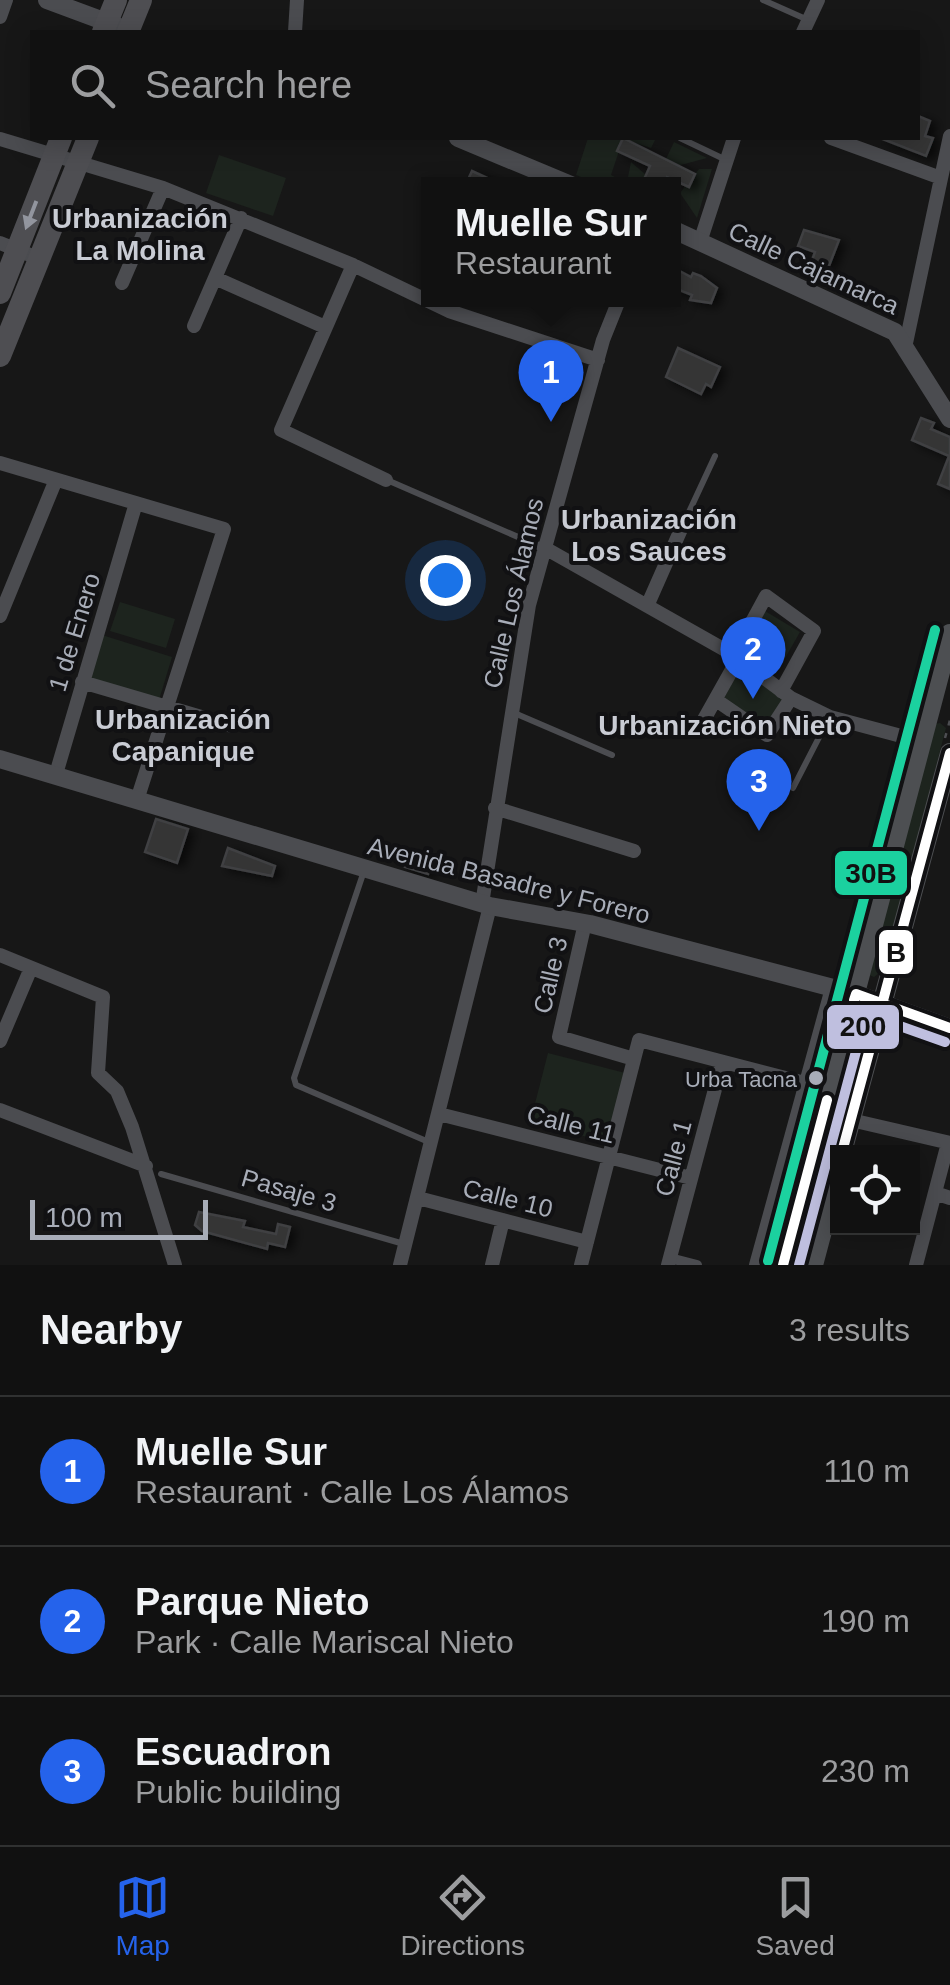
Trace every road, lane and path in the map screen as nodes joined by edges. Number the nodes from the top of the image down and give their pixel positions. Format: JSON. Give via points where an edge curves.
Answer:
{"nodes":[{"id":1,"x":6,"y":0,"type":"edge"},
{"id":2,"x":47,"y":0,"type":"edge"},
{"id":3,"x":116,"y":0,"type":"edge"},
{"id":4,"x":141,"y":0,"type":"edge"},
{"id":5,"x":297,"y":0,"type":"edge"},
{"id":6,"x":763,"y":0,"type":"edge"},
{"id":7,"x":818,"y":0,"type":"edge"},
{"id":8,"x":0,"y":16,"type":"edge"},
{"id":9,"x":806,"y":26,"type":"edge"},
{"id":10,"x":121,"y":30,"type":"edge"},
{"id":11,"x":295,"y":30,"type":"edge"},
{"id":12,"x":950,"y":136,"type":"edge"},
{"id":13,"x":0,"y":139,"type":"edge"},
{"id":14,"x":87,"y":140,"type":"edge"},
{"id":15,"x":463,"y":140,"type":"edge"},
{"id":16,"x":684,"y":140,"type":"edge"},
{"id":17,"x":733,"y":140,"type":"edge"},
{"id":18,"x":836,"y":140,"type":"edge"},
{"id":19,"x":57,"y":148,"type":"edge"},
{"id":20,"x":724,"y":159,"type":"junction"},
{"id":21,"x":78,"y":161,"type":"junction"},
{"id":22,"x":555,"y":177,"type":"edge"},
{"id":23,"x":940,"y":178,"type":"junction"},
{"id":24,"x":163,"y":188,"type":"junction"},
{"id":25,"x":240,"y":218,"type":"junction"},
{"id":26,"x":681,"y":233,"type":"edge"},
{"id":27,"x":700,"y":242,"type":"junction"},
{"id":28,"x":9,"y":247,"type":"edge"},
{"id":29,"x":40,"y":259,"type":"junction"},
{"id":30,"x":353,"y":265,"type":"junction"},
{"id":31,"x":216,"y":278,"type":"junction"},
{"id":32,"x":122,"y":283,"type":"dead end"},
{"id":33,"x":0,"y":293,"type":"edge"},
{"id":34,"x":421,"y":298,"type":"edge"},
{"id":35,"x":439,"y":307,"type":"edge"},
{"id":36,"x":617,"y":307,"type":"edge"},
{"id":37,"x":194,"y":326,"type":"dead end"},
{"id":38,"x":324,"y":327,"type":"junction"},
{"id":39,"x":906,"y":342,"type":"junction"},
{"id":40,"x":0,"y":356,"type":"edge"},
{"id":41,"x":598,"y":360,"type":"junction"},
{"id":42,"x":950,"y":418,"type":"edge"},
{"id":43,"x":715,"y":456,"type":"dead end"},
{"id":44,"x":0,"y":463,"type":"edge"},
{"id":45,"x":386,"y":480,"type":"joint"},
{"id":46,"x":55,"y":482,"type":"junction"},
{"id":47,"x":136,"y":503,"type":"junction"},
{"id":48,"x":682,"y":527,"type":"joint"},
{"id":49,"x":544,"y":548,"type":"junction"},
{"id":50,"x":648,"y":604,"type":"junction"},
{"id":51,"x":0,"y":616,"type":"edge"},
{"id":52,"x":950,"y":634,"type":"edge"},
{"id":53,"x":736,"y":657,"type":"junction"},
{"id":54,"x":82,"y":682,"type":"junction"},
{"id":55,"x":786,"y":694,"type":"junction"},
{"id":56,"x":716,"y":700,"type":"junction"},
{"id":57,"x":166,"y":708,"type":"junction"},
{"id":58,"x":510,"y":710,"type":"junction"},
{"id":59,"x":928,"y":710,"type":"junction"},
{"id":60,"x":830,"y":717,"type":"junction"},
{"id":61,"x":949,"y":722,"type":"edge"},
{"id":62,"x":702,"y":723,"type":"dead end"},
{"id":63,"x":232,"y":726,"type":"dead end"},
{"id":64,"x":920,"y":740,"type":"junction"},
{"id":65,"x":950,"y":752,"type":"edge"},
{"id":66,"x":612,"y":755,"type":"dead end"},
{"id":67,"x":0,"y":759,"type":"edge"},
{"id":68,"x":56,"y":774,"type":"junction"},
{"id":69,"x":793,"y":788,"type":"dead end"},
{"id":70,"x":138,"y":797,"type":"junction"},
{"id":71,"x":495,"y":808,"type":"junction"},
{"id":72,"x":634,"y":851,"type":"dead end"},
{"id":73,"x":364,"y":870,"type":"junction"},
{"id":74,"x":486,"y":905,"type":"junction"},
{"id":75,"x":584,"y":923,"type":"junction"},
{"id":76,"x":0,"y":956,"type":"edge"},
{"id":77,"x":31,"y":968,"type":"junction"},
{"id":78,"x":832,"y":988,"type":"junction"},
{"id":79,"x":856,"y":994,"type":"junction"},
{"id":80,"x":882,"y":1003,"type":"junction"},
{"id":81,"x":950,"y":1028,"type":"edge"},
{"id":82,"x":0,"y":1042,"type":"edge"},
{"id":83,"x":634,"y":1059,"type":"junction"},
{"id":84,"x":722,"y":1063,"type":"junction"},
{"id":85,"x":805,"y":1083,"type":"junction"},
{"id":86,"x":0,"y":1110,"type":"edge"},
{"id":87,"x":440,"y":1114,"type":"junction"},
{"id":88,"x":851,"y":1120,"type":"junction"},
{"id":89,"x":949,"y":1143,"type":"edge"},
{"id":90,"x":432,"y":1144,"type":"junction"},
{"id":91,"x":844,"y":1145,"type":"edge"},
{"id":92,"x":610,"y":1158,"type":"junction"},
{"id":93,"x":146,"y":1166,"type":"junction"},
{"id":94,"x":160,"y":1174,"type":"dead end"},
{"id":95,"x":691,"y":1178,"type":"junction"},
{"id":96,"x":942,"y":1195,"type":"edge"},
{"id":97,"x":418,"y":1198,"type":"junction"},
{"id":98,"x":830,"y":1202,"type":"edge"},
{"id":99,"x":504,"y":1220,"type":"junction"},
{"id":100,"x":587,"y":1242,"type":"junction"},
{"id":101,"x":406,"y":1244,"type":"junction"},
{"id":102,"x":669,"y":1262,"type":"edge"},
{"id":103,"x":175,"y":1265,"type":"edge"},
{"id":104,"x":400,"y":1265,"type":"edge"},
{"id":105,"x":492,"y":1265,"type":"edge"},
{"id":106,"x":581,"y":1265,"type":"edge"},
{"id":107,"x":697,"y":1265,"type":"edge"},
{"id":108,"x":756,"y":1265,"type":"edge"},
{"id":109,"x":784,"y":1265,"type":"edge"},
{"id":110,"x":814,"y":1265,"type":"edge"},
{"id":111,"x":916,"y":1265,"type":"edge"}],
"edges":[{"from":1,"to":8,"type":"street"},
{"from":2,"to":10,"type":"street"},
{"from":3,"to":10,"type":"highway"},
{"from":4,"to":10,"type":"highway"},
{"from":5,"to":11,"type":"street"},
{"from":6,"to":9,"type":"lane"},
{"from":7,"to":9,"type":"street"},
{"from":12,"to":23,"type":"street"},
{"from":13,"to":19,"type":"street"},
{"from":14,"to":21,"type":"highway"},
{"from":15,"to":22,"type":"street"},
{"from":16,"to":20,"type":"lane"},
{"from":17,"to":20,"type":"street"},
{"from":18,"to":23,"type":"street"},
{"from":19,"to":21,"type":"street"},
{"from":19,"to":28,"type":"highway","one_way":true},
{"from":20,"to":27,"type":"street"},
{"from":21,"to":24,"type":"street"},
{"from":21,"to":29,"type":"highway"},
{"from":23,"to":39,"type":"street"},
{"from":24,"to":25,"type":"street"},
{"from":24,"to":32,"type":"street"},
{"from":25,"to":30,"type":"street"},
{"from":25,"to":31,"type":"street"},
{"from":26,"to":27,"type":"street","name":"Calle Cajamarca"},
{"from":27,"to":39,"type":"street","name":"Calle Cajamarca","via":[[871,318]]},
{"from":28,"to":29,"type":"street"},
{"from":28,"to":33,"type":"highway"},
{"from":29,"to":40,"type":"highway"},
{"from":30,"to":34,"type":"street"},
{"from":30,"to":38,"type":"street"},
{"from":31,"to":37,"type":"street"},
{"from":31,"to":38,"type":"street"},
{"from":35,"to":41,"type":"street"},
{"from":36,"to":41,"type":"street","name":"Calle Los Álamos"},
{"from":38,"to":45,"type":"street","via":[[282,430]]},
{"from":39,"to":42,"type":"street","name":"Calle Cajamarca"},
{"from":41,"to":49,"type":"street","name":"Calle Los Álamos"},
{"from":43,"to":48,"type":"lane"},
{"from":44,"to":46,"type":"street"},
{"from":45,"to":49,"type":"lane"},
{"from":46,"to":47,"type":"street"},
{"from":46,"to":51,"type":"street"},
{"from":47,"to":54,"type":"street","name":"1 de Enero"},
{"from":47,"to":57,"type":"street","via":[[224,529]]},
{"from":48,"to":50,"type":"street"},
{"from":49,"to":50,"type":"street"},
{"from":49,"to":58,"type":"street","name":"Calle Los Álamos"},
{"from":50,"to":53,"type":"street"},
{"from":52,"to":59,"type":"main road"},
{"from":53,"to":55,"type":"street"},
{"from":53,"to":55,"type":"street","via":[[766,596],[814,631]]},
{"from":53,"to":56,"type":"street"},
{"from":54,"to":57,"type":"street"},
{"from":54,"to":68,"type":"street","name":"1 de Enero"},
{"from":55,"to":56,"type":"street","via":[[767,735]]},
{"from":55,"to":60,"type":"street"},
{"from":56,"to":62,"type":"street"},
{"from":57,"to":63,"type":"street"},
{"from":57,"to":70,"type":"street"},
{"from":58,"to":66,"type":"lane"},
{"from":58,"to":71,"type":"street","name":"Calle Los Álamos"},
{"from":59,"to":61,"type":"main road"},
{"from":59,"to":64,"type":"main road"},
{"from":60,"to":64,"type":"street"},
{"from":60,"to":69,"type":"lane"},
{"from":64,"to":79,"type":"main road"},
{"from":65,"to":80,"type":"main road"},
{"from":67,"to":68,"type":"street","name":"Avenida Basadre y Forero"},
{"from":68,"to":70,"type":"street","name":"Avenida Basadre y Forero"},
{"from":70,"to":73,"type":"street","name":"Avenida Basadre y Forero"},
{"from":71,"to":72,"type":"street"},
{"from":71,"to":74,"type":"street","name":"Calle Los Álamos"},
{"from":73,"to":74,"type":"street","name":"Avenida Basadre y Forero"},
{"from":73,"to":90,"type":"lane","via":[[294,1078]]},
{"from":74,"to":75,"type":"street","name":"Avenida Basadre y Forero"},
{"from":74,"to":87,"type":"street","name":"Calle Los Álamos"},
{"from":75,"to":78,"type":"street","name":"Avenida Basadre y Forero"},
{"from":75,"to":83,"type":"street","name":"Calle 3","via":[[559,1037]]},
{"from":76,"to":77,"type":"street"},
{"from":77,"to":82,"type":"street"},
{"from":77,"to":93,"type":"street","via":[[104,997],[98,1072],[117,1091]]},
{"from":78,"to":79,"type":"street","name":"Avenida Basadre y Forero"},
{"from":78,"to":85,"type":"street"},
{"from":79,"to":80,"type":"street","name":"Avenida Basadre y Forero"},
{"from":79,"to":109,"type":"main road"},
{"from":80,"to":81,"type":"street","name":"Avenida Basadre y Forero"},
{"from":80,"to":88,"type":"main road"},
{"from":83,"to":84,"type":"street","via":[[639,1040]]},
{"from":83,"to":92,"type":"street"},
{"from":84,"to":85,"type":"street"},
{"from":84,"to":95,"type":"street","name":"Calle 1"},
{"from":85,"to":108,"type":"street"},
{"from":86,"to":93,"type":"street"},
{"from":87,"to":90,"type":"street","name":"Calle Los Álamos"},
{"from":87,"to":92,"type":"street","name":"Calle 11"},
{"from":88,"to":89,"type":"street"},
{"from":88,"to":91,"type":"main road"},
{"from":89,"to":96,"type":"street"},
{"from":90,"to":97,"type":"street","name":"Calle Los Álamos"},
{"from":92,"to":95,"type":"street","name":"Calle 11"},
{"from":92,"to":100,"type":"street"},
{"from":93,"to":103,"type":"street"},
{"from":94,"to":101,"type":"lane","name":"Pasaje 3"},
{"from":95,"to":102,"type":"street","name":"Calle 1"},
{"from":96,"to":111,"type":"street"},
{"from":97,"to":99,"type":"street","name":"Calle 10"},
{"from":97,"to":101,"type":"street","name":"Calle Los Álamos"},
{"from":98,"to":110,"type":"main road"},
{"from":99,"to":100,"type":"street","name":"Calle 10"},
{"from":99,"to":105,"type":"street"},
{"from":100,"to":106,"type":"street"},
{"from":101,"to":104,"type":"street","name":"Calle Los Álamos"},
{"from":102,"to":107,"type":"street"}]}
